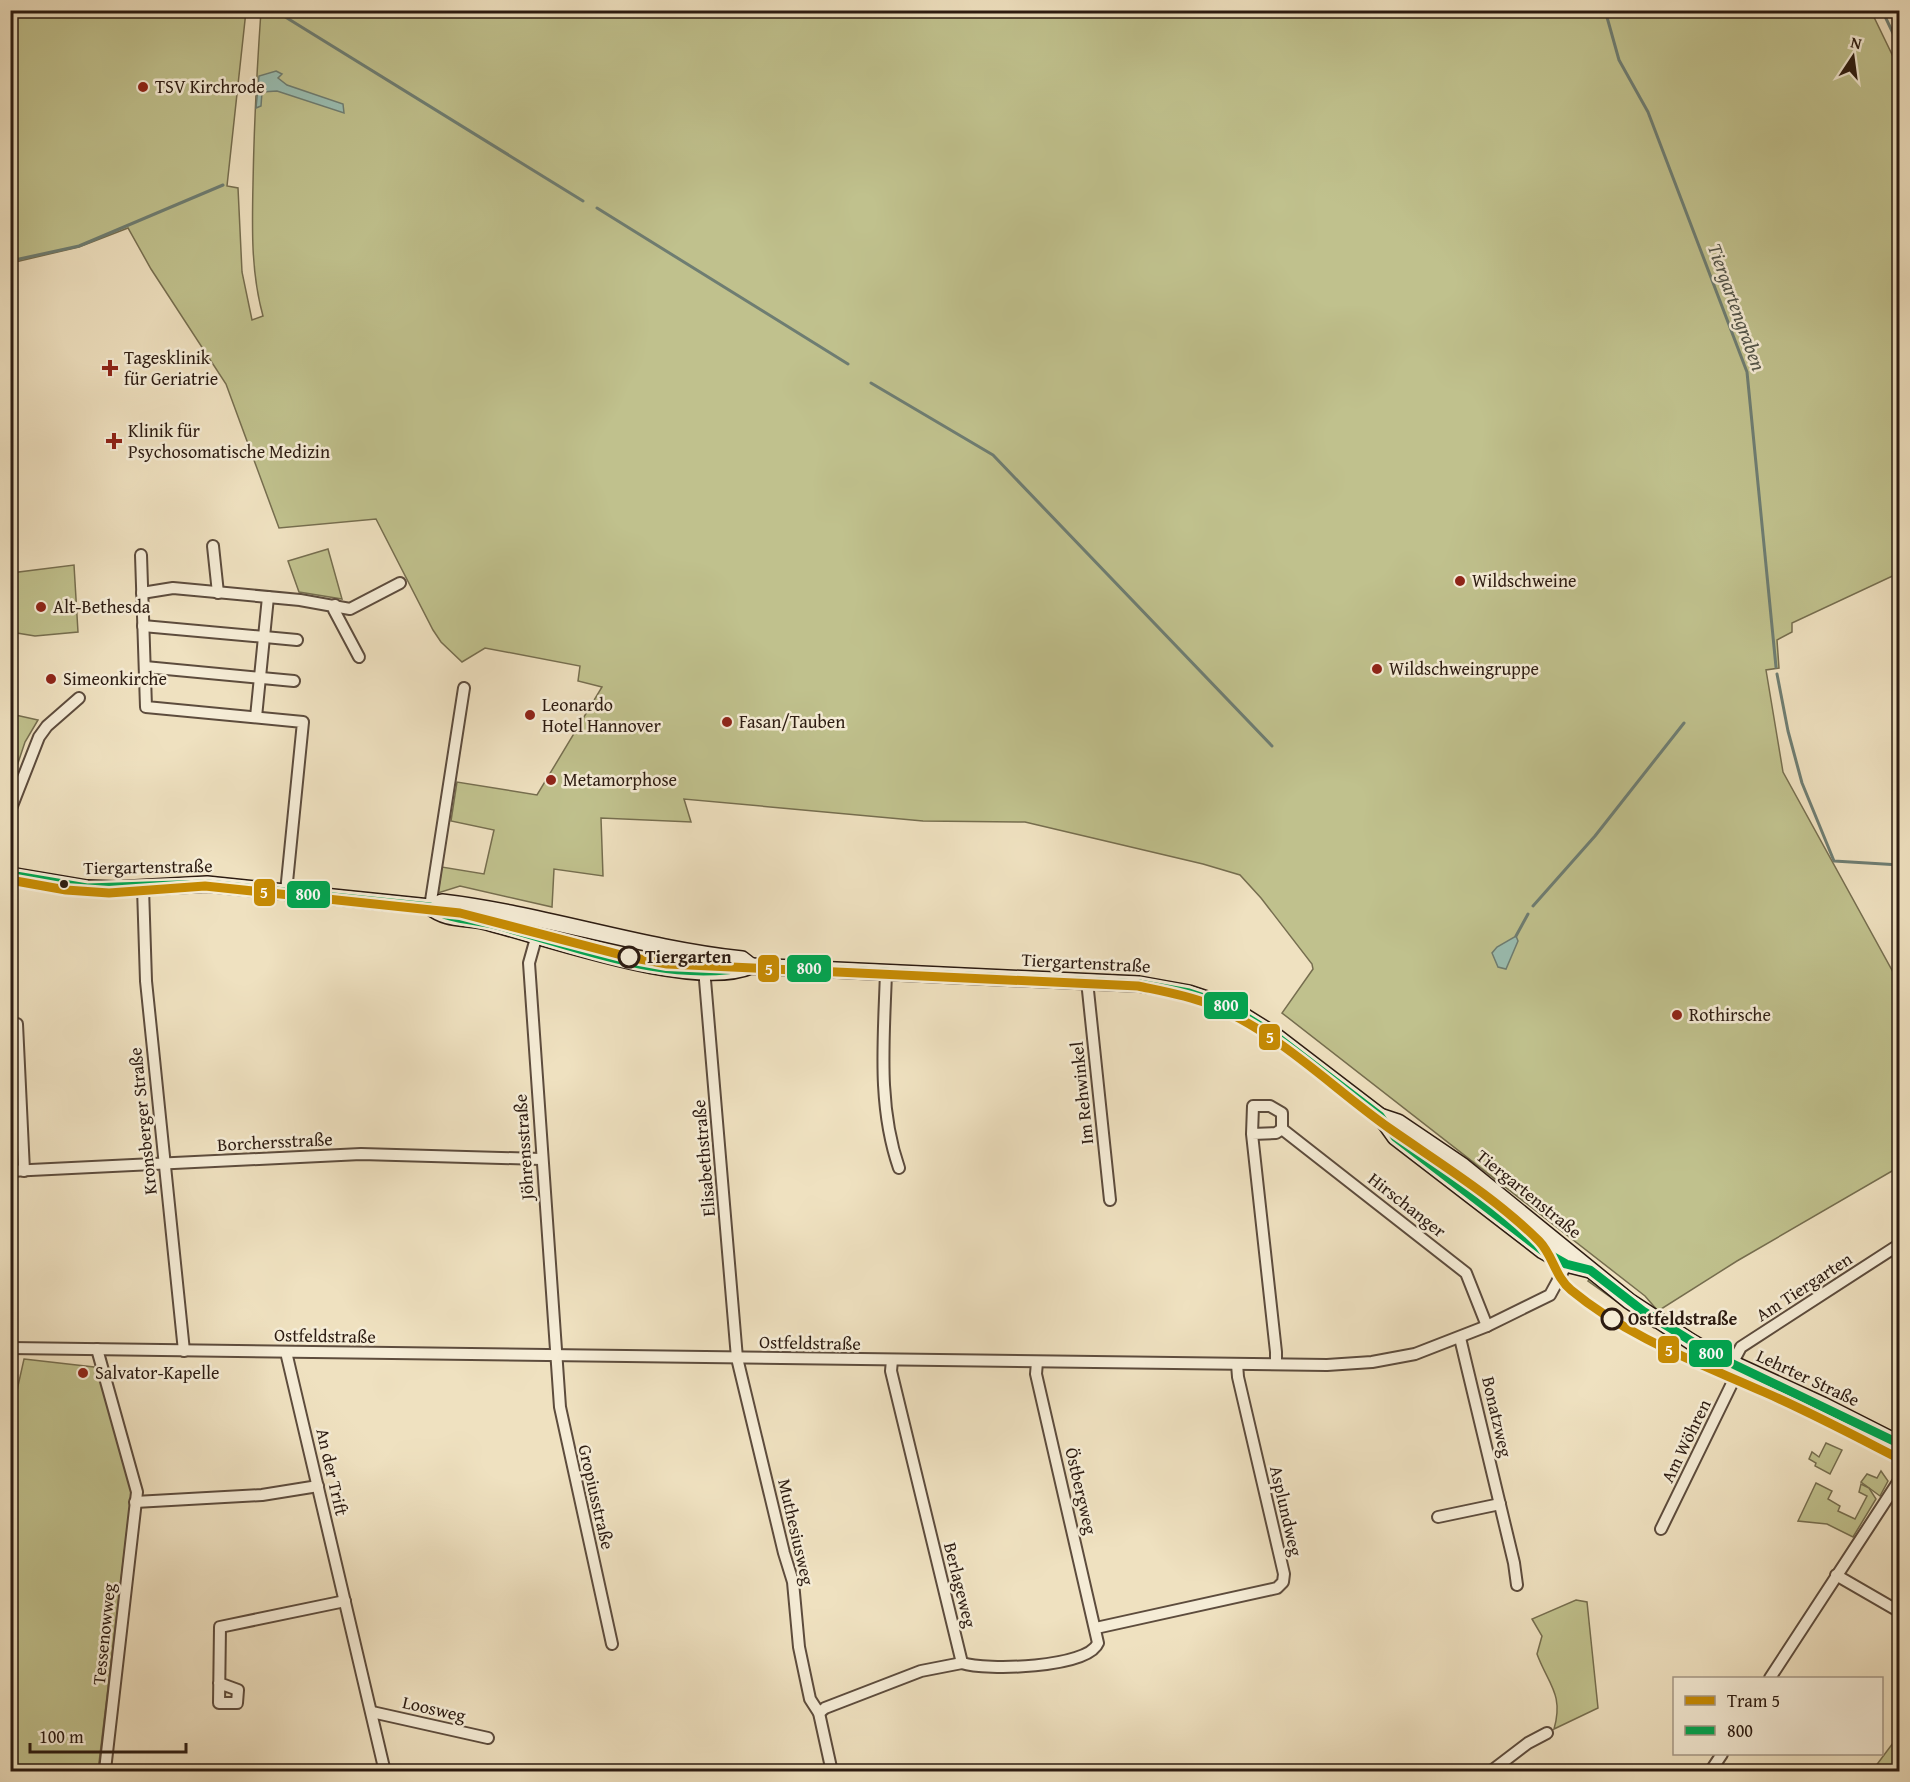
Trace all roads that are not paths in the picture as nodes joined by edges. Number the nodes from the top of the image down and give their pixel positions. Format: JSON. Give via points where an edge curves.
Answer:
{"nodes":[{"id":1,"x":213,"y":546,"type":"dead end"},
{"id":2,"x":141,"y":555,"type":"dead end"},
{"id":3,"x":400,"y":583,"type":"dead end"},
{"id":4,"x":142,"y":593,"type":"junction"},
{"id":5,"x":218,"y":593,"type":"junction"},
{"id":6,"x":268,"y":597,"type":"junction"},
{"id":7,"x":335,"y":605,"type":"junction"},
{"id":8,"x":143,"y":626,"type":"junction"},
{"id":9,"x":264,"y":636,"type":"junction"},
{"id":10,"x":297,"y":640,"type":"dead end"},
{"id":11,"x":359,"y":657,"type":"dead end"},
{"id":12,"x":145,"y":667,"type":"junction"},
{"id":13,"x":260,"y":677,"type":"junction"},
{"id":14,"x":294,"y":681,"type":"dead end"},
{"id":15,"x":464,"y":688,"type":"dead end"},
{"id":16,"x":79,"y":698,"type":"dead end"},
{"id":17,"x":256,"y":717,"type":"junction"},
{"id":18,"x":10,"y":811,"type":"edge"},
{"id":19,"x":10,"y":875,"type":"edge"},
{"id":20,"x":143,"y":888,"type":"junction"},
{"id":21,"x":286,"y":892,"type":"junction"},
{"id":22,"x":430,"y":907,"type":"junction"},
{"id":23,"x":537,"y":938,"type":"junction"},
{"id":24,"x":706,"y":963,"type":"junction"},
{"id":25,"x":886,"y":972,"type":"junction"},
{"id":26,"x":1087,"y":981,"type":"junction"},
{"id":27,"x":17,"y":1024,"type":"dead end"},
{"id":28,"x":1282,"y":1129,"type":"junction"},
{"id":29,"x":1252,"y":1134,"type":"junction"},
{"id":30,"x":541,"y":1159,"type":"junction"},
{"id":31,"x":163,"y":1164,"type":"junction"},
{"id":32,"x":899,"y":1168,"type":"dead end"},
{"id":33,"x":10,"y":1171,"type":"edge"},
{"id":34,"x":24,"y":1171,"type":"junction"},
{"id":35,"x":1110,"y":1200,"type":"dead end"},
{"id":36,"x":1899,"y":1244,"type":"edge"},
{"id":37,"x":1569,"y":1259,"type":"junction"},
{"id":38,"x":1488,"y":1326,"type":"junction"},
{"id":39,"x":1460,"y":1338,"type":"junction"},
{"id":40,"x":10,"y":1348,"type":"edge"},
{"id":41,"x":97,"y":1348,"type":"junction"},
{"id":42,"x":184,"y":1351,"type":"junction"},
{"id":43,"x":286,"y":1352,"type":"junction"},
{"id":44,"x":555,"y":1356,"type":"junction"},
{"id":45,"x":737,"y":1358,"type":"junction"},
{"id":46,"x":892,"y":1360,"type":"junction"},
{"id":47,"x":1037,"y":1362,"type":"junction"},
{"id":48,"x":1237,"y":1364,"type":"junction"},
{"id":49,"x":1276,"y":1364,"type":"junction"},
{"id":50,"x":1736,"y":1366,"type":"junction"},
{"id":51,"x":1899,"y":1444,"type":"edge"},
{"id":52,"x":1899,"y":1479,"type":"edge"},
{"id":53,"x":318,"y":1486,"type":"junction"},
{"id":54,"x":135,"y":1502,"type":"junction"},
{"id":55,"x":1500,"y":1504,"type":"junction"},
{"id":56,"x":1438,"y":1517,"type":"dead end"},
{"id":57,"x":1661,"y":1529,"type":"dead end"},
{"id":58,"x":1836,"y":1575,"type":"junction"},
{"id":59,"x":1517,"y":1585,"type":"dead end"},
{"id":60,"x":345,"y":1601,"type":"junction"},
{"id":61,"x":1899,"y":1612,"type":"edge"},
{"id":62,"x":1096,"y":1628,"type":"junction"},
{"id":63,"x":612,"y":1644,"type":"dead end"},
{"id":64,"x":962,"y":1663,"type":"junction"},
{"id":65,"x":1771,"y":1677,"type":"edge"},
{"id":66,"x":219,"y":1683,"type":"dead end"},
{"id":67,"x":372,"y":1712,"type":"junction"},
{"id":68,"x":819,"y":1713,"type":"junction"},
{"id":69,"x":1547,"y":1733,"type":"dead end"},
{"id":70,"x":488,"y":1738,"type":"dead end"},
{"id":71,"x":1721,"y":1755,"type":"edge"},
{"id":72,"x":105,"y":1770,"type":"dead end"},
{"id":73,"x":385,"y":1772,"type":"edge"},
{"id":74,"x":832,"y":1772,"type":"edge"},
{"id":75,"x":1490,"y":1772,"type":"edge"},
{"id":76,"x":1710,"y":1772,"type":"edge"}],
"edges":[{"from":1,"to":5,"type":"street"},
{"from":2,"to":4,"type":"street"},
{"from":3,"to":7,"type":"street","via":[[350,609]]},
{"from":4,"to":5,"type":"street","via":[[173,588]]},
{"from":4,"to":8,"type":"street"},
{"from":5,"to":6,"type":"street"},
{"from":6,"to":7,"type":"street"},
{"from":6,"to":9,"type":"street"},
{"from":7,"to":11,"type":"street","via":[[334,610]]},
{"from":8,"to":9,"type":"street"},
{"from":8,"to":12,"type":"street"},
{"from":9,"to":10,"type":"street"},
{"from":9,"to":13,"type":"street"},
{"from":12,"to":13,"type":"street"},
{"from":12,"to":17,"type":"street","via":[[147,706]]},
{"from":13,"to":14,"type":"street"},
{"from":13,"to":17,"type":"street"},
{"from":15,"to":22,"type":"street"},
{"from":16,"to":18,"type":"street","via":[[39,737]]},
{"from":17,"to":21,"type":"street","via":[[303,722]]},
{"from":19,"to":20,"type":"main road","name":"Tiergartenstraße","via":[[87,888]]},
{"from":20,"to":21,"type":"main road","name":"Tiergartenstraße","via":[[207,884]]},
{"from":20,"to":31,"type":"street","name":"Kronsberger Straße","via":[[146,981]]},
{"from":21,"to":22,"type":"main road","name":"Tiergartenstraße"},
{"from":22,"to":23,"type":"main road","name":"Tiergartenstraße","via":[[439,915],[482,921]]},
{"from":22,"to":24,"type":"main road","name":"Tiergartenstraße","via":[[442,902],[474,906]]},
{"from":23,"to":24,"type":"main road","name":"Tiergartenstraße","via":[[686,971]]},
{"from":23,"to":30,"type":"street","name":"Jöhrensstraße","via":[[529,963]]},
{"from":24,"to":25,"type":"main road","name":"Tiergartenstraße","via":[[740,970],[751,966]]},
{"from":24,"to":45,"type":"street","name":"Elisabethstraße"},
{"from":25,"to":26,"type":"main road","name":"Tiergartenstraße"},
{"from":25,"to":32,"type":"street","via":[[885,1093],[889,1138]]},
{"from":26,"to":35,"type":"street","name":"Im Rehwinkel"},
{"from":26,"to":37,"type":"main road","name":"Tiergartenstraße","via":[[1167,988],[1228,1006],[1273,1034],[1380,1116],[1398,1122],[1463,1167]]},
{"from":27,"to":34,"type":"street"},
{"from":28,"to":29,"type":"street"},
{"from":28,"to":29,"type":"street","name":"Hirschanger","via":[[1282,1113],[1270,1106],[1253,1106]]},
{"from":28,"to":38,"type":"street","name":"Hirschanger","via":[[1466,1273]]},
{"from":29,"to":49,"type":"street","name":"Hirschanger"},
{"from":30,"to":31,"type":"street","name":"Borchersstraße","via":[[361,1154]]},
{"from":30,"to":44,"type":"street","name":"Jöhrensstraße"},
{"from":31,"to":34,"type":"street","name":"Borchersstraße"},
{"from":31,"to":42,"type":"street","name":"Kronsberger Straße"},
{"from":33,"to":34,"type":"street","name":"Borchersstraße"},
{"from":36,"to":50,"type":"street","name":"Am Tiergarten","via":[[1741,1347]]},
{"from":37,"to":38,"type":"street","name":"Ostfeldstraße","via":[[1550,1294]]},
{"from":37,"to":50,"type":"main road","name":"Tiergartenstraße","via":[[1590,1270],[1643,1311]]},
{"from":38,"to":39,"type":"street","name":"Ostfeldstraße"},
{"from":39,"to":49,"type":"street","name":"Ostfeldstraße","via":[[1415,1354],[1372,1362]]},
{"from":39,"to":55,"type":"street","name":"Bonatzweg"},
{"from":40,"to":41,"type":"street","name":"Ostfeldstraße"},
{"from":41,"to":42,"type":"street","name":"Ostfeldstraße"},
{"from":41,"to":54,"type":"street","name":"Tessenowweg","via":[[137,1492]]},
{"from":42,"to":43,"type":"street","name":"Ostfeldstraße"},
{"from":43,"to":44,"type":"street","name":"Ostfeldstraße"},
{"from":43,"to":53,"type":"street","name":"An der Trift"},
{"from":44,"to":45,"type":"street","name":"Ostfeldstraße"},
{"from":44,"to":63,"type":"street","name":"Gropiusstraße","via":[[560,1407]]},
{"from":45,"to":46,"type":"street","name":"Ostfeldstraße"},
{"from":45,"to":68,"type":"street","name":"Muthesiusweg","via":[[791,1571],[799,1647],[810,1699]]},
{"from":46,"to":47,"type":"street","name":"Ostfeldstraße"},
{"from":46,"to":64,"type":"street","name":"Berlageweg","via":[[891,1371]]},
{"from":47,"to":48,"type":"street","name":"Ostfeldstraße"},
{"from":47,"to":62,"type":"street","name":"Östbergweg","via":[[1036,1374]]},
{"from":48,"to":49,"type":"street","name":"Ostfeldstraße"},
{"from":48,"to":62,"type":"street","name":"Asplundweg","via":[[1283,1582],[1276,1588]]},
{"from":50,"to":51,"type":"main road","name":"Lehrter Straße"},
{"from":50,"to":57,"type":"street","name":"Am Wöhren"},
{"from":52,"to":58,"type":"street"},
{"from":53,"to":54,"type":"street","via":[[262,1495]]},
{"from":53,"to":60,"type":"street","name":"An der Trift"},
{"from":54,"to":72,"type":"street","name":"Tessenowweg"},
{"from":55,"to":56,"type":"street"},
{"from":55,"to":59,"type":"street","name":"Bonatzweg"},
{"from":58,"to":61,"type":"street"},
{"from":58,"to":65,"type":"street"},
{"from":60,"to":66,"type":"street","via":[[220,1627]]},
{"from":60,"to":67,"type":"street","name":"An der Trift"},
{"from":62,"to":64,"type":"street","via":[[1098,1643],[1089,1653],[1014,1667]]},
{"from":64,"to":68,"type":"street","via":[[899,1679]]},
{"from":67,"to":70,"type":"street","name":"Loosweg"},
{"from":67,"to":73,"type":"street","name":"An der Trift"},
{"from":68,"to":74,"type":"street","name":"Muthesiusweg"},
{"from":69,"to":75,"type":"street"},
{"from":71,"to":76,"type":"street"}]}
